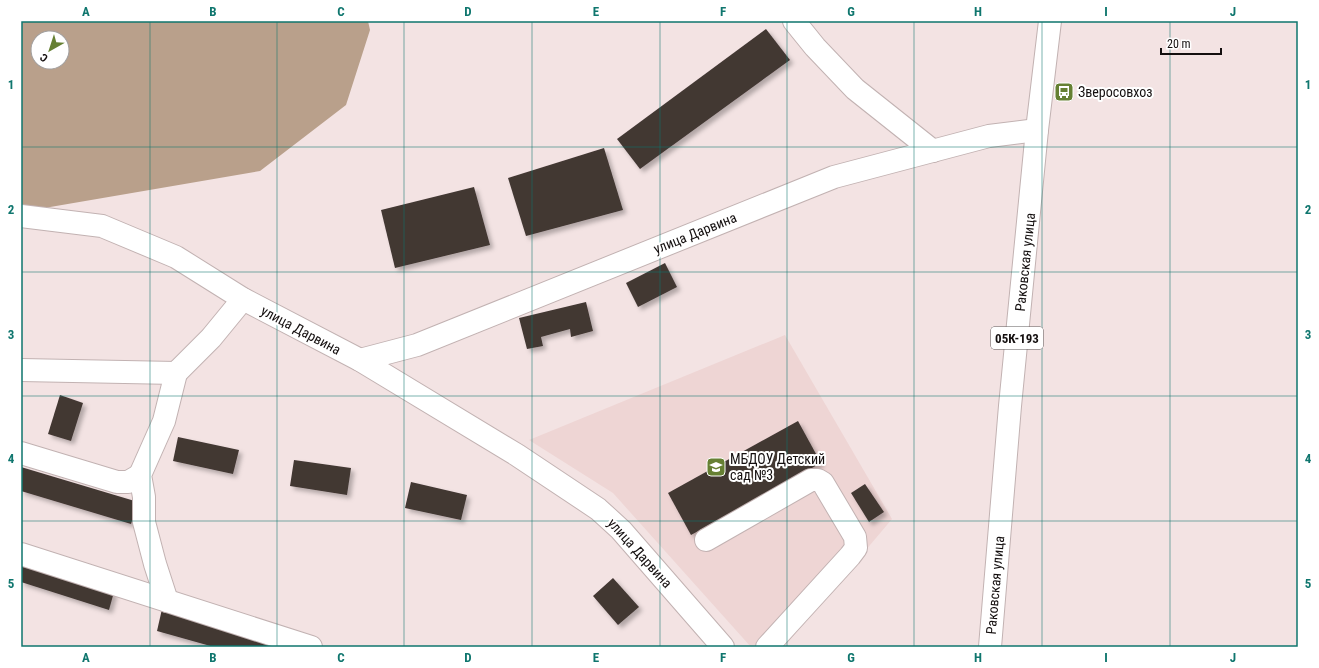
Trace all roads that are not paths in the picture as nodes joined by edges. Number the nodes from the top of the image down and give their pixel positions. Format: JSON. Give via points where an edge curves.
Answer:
{"nodes":[{"id":1,"x":794,"y":21,"type":"edge"},
{"id":2,"x":1050,"y":21,"type":"edge"},
{"id":3,"x":1038,"y":130,"type":"junction"},
{"id":4,"x":933,"y":151,"type":"junction"},
{"id":5,"x":21,"y":216,"type":"edge"},
{"id":6,"x":243,"y":299,"type":"junction"},
{"id":7,"x":360,"y":360,"type":"junction"},
{"id":8,"x":21,"y":370,"type":"edge"},
{"id":9,"x":176,"y":373,"type":"junction"},
{"id":10,"x":21,"y":454,"type":"edge"},
{"id":11,"x":140,"y":475,"type":"junction"},
{"id":12,"x":706,"y":540,"type":"dead end"},
{"id":13,"x":21,"y":554,"type":"edge"},
{"id":14,"x":167,"y":601,"type":"junction"},
{"id":15,"x":311,"y":647,"type":"edge"},
{"id":16,"x":723,"y":647,"type":"edge"},
{"id":17,"x":767,"y":647,"type":"edge"},
{"id":18,"x":990,"y":647,"type":"edge"}],
"edges":[{"from":1,"to":4,"type":"street","via":[[855,89]]},
{"from":2,"to":3,"type":"street","name":"Раковская улица","number":"05К-193"},
{"from":3,"to":4,"type":"street","name":"улица Дарвина","via":[[988,136]]},
{"from":3,"to":18,"type":"street","name":"Раковская улица","number":"05К-193","via":[[1010,406]]},
{"from":4,"to":7,"type":"street","name":"улица Дарвина","via":[[834,176],[417,346]]},
{"from":5,"to":6,"type":"street","name":"улица Дарвина","via":[[102,226],[176,257]]},
{"from":6,"to":7,"type":"street","name":"улица Дарвина"},
{"from":6,"to":9,"type":"street","via":[[212,338]]},
{"from":7,"to":16,"type":"street","name":"улица Дарвина","via":[[517,455],[598,509],[621,530]]},
{"from":8,"to":9,"type":"street"},
{"from":9,"to":11,"type":"street","via":[[164,421]]},
{"from":10,"to":11,"type":"street","via":[[117,482],[128,482]]},
{"from":11,"to":14,"type":"street","via":[[144,497],[144,522]]},
{"from":12,"to":17,"type":"street","via":[[811,480],[823,483],[855,537],[856,548],[850,556]]},
{"from":13,"to":14,"type":"street"},
{"from":14,"to":15,"type":"street"}]}
